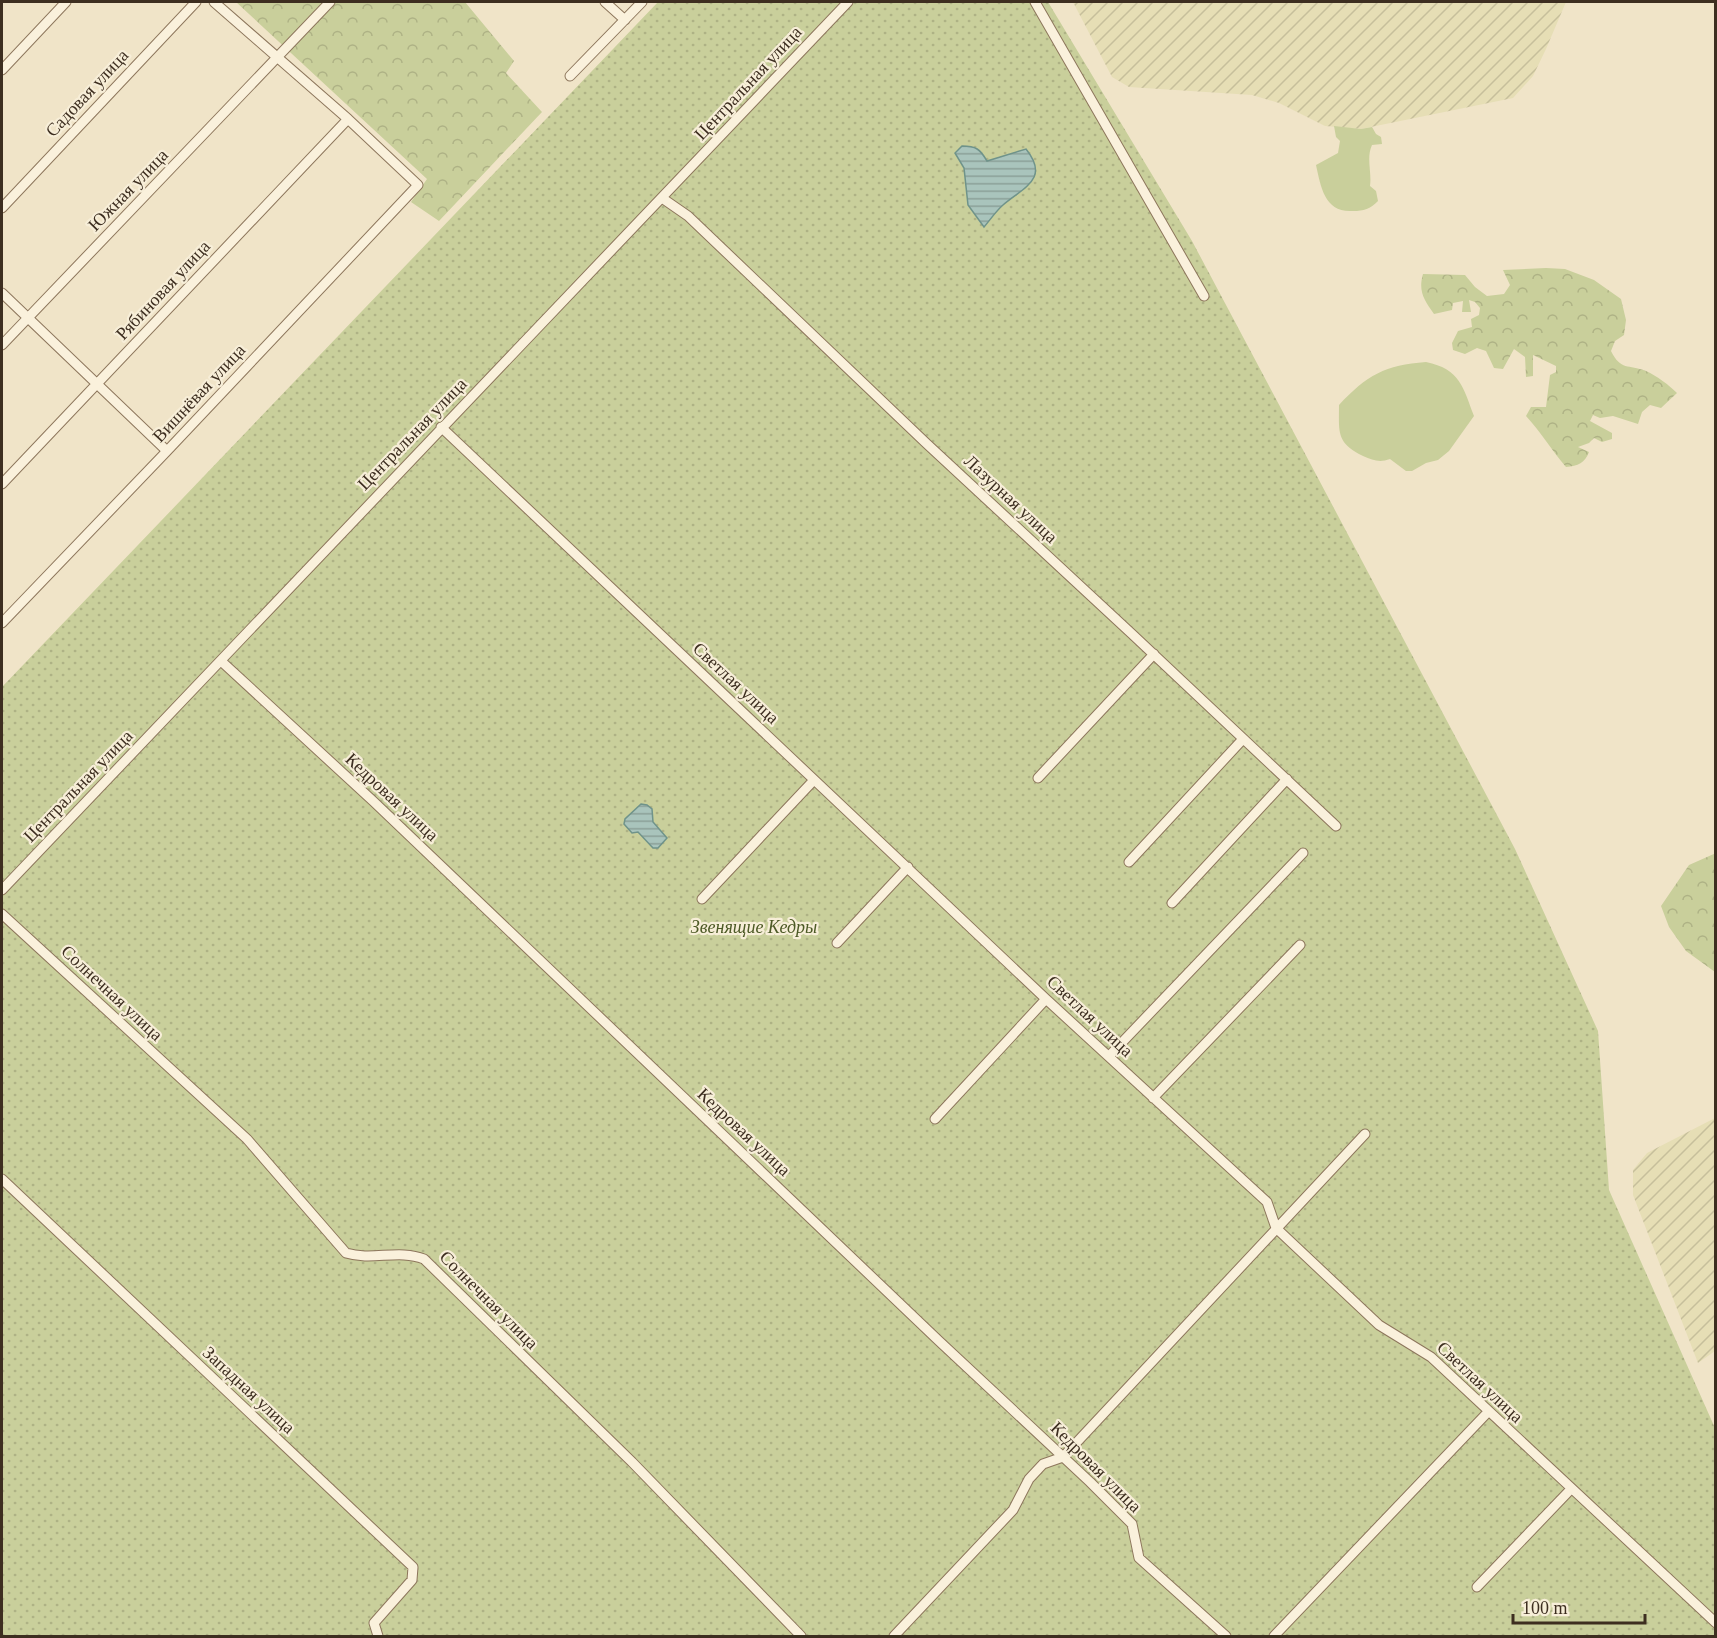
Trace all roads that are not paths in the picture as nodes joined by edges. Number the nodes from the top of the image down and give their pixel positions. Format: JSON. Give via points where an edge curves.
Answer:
{"nodes":[{"id":1,"x":66,"y":2,"type":"edge"},
{"id":2,"x":196,"y":2,"type":"edge"},
{"id":3,"x":214,"y":2,"type":"edge"},
{"id":4,"x":330,"y":2,"type":"edge"},
{"id":5,"x":605,"y":2,"type":"edge"},
{"id":6,"x":642,"y":2,"type":"edge"},
{"id":7,"x":848,"y":2,"type":"edge"},
{"id":8,"x":1035,"y":2,"type":"edge"},
{"id":9,"x":625,"y":20,"type":"junction"},
{"id":10,"x":278,"y":57,"type":"junction"},
{"id":11,"x":2,"y":70,"type":"edge"},
{"id":12,"x":570,"y":76,"type":"dead end"},
{"id":13,"x":348,"y":119,"type":"junction"},
{"id":14,"x":662,"y":198,"type":"junction"},
{"id":15,"x":2,"y":208,"type":"edge"},
{"id":16,"x":2,"y":293,"type":"edge"},
{"id":17,"x":1204,"y":296,"type":"dead end"},
{"id":18,"x":28,"y":318,"type":"junction"},
{"id":19,"x":2,"y":345,"type":"edge"},
{"id":20,"x":97,"y":384,"type":"junction"},
{"id":21,"x":441,"y":427,"type":"junction"},
{"id":22,"x":167,"y":451,"type":"junction"},
{"id":23,"x":2,"y":484,"type":"edge"},
{"id":24,"x":2,"y":623,"type":"edge"},
{"id":25,"x":1154,"y":654,"type":"junction"},
{"id":26,"x":221,"y":661,"type":"junction"},
{"id":27,"x":1243,"y":739,"type":"junction"},
{"id":28,"x":1038,"y":778,"type":"dead end"},
{"id":29,"x":1287,"y":779,"type":"junction"},
{"id":30,"x":814,"y":780,"type":"junction"},
{"id":31,"x":1336,"y":826,"type":"dead end"},
{"id":32,"x":1303,"y":853,"type":"dead end"},
{"id":33,"x":1129,"y":862,"type":"dead end"},
{"id":34,"x":908,"y":867,"type":"junction"},
{"id":35,"x":2,"y":890,"type":"edge"},
{"id":36,"x":702,"y":899,"type":"dead end"},
{"id":37,"x":1172,"y":903,"type":"dead end"},
{"id":38,"x":2,"y":914,"type":"edge"},
{"id":39,"x":837,"y":943,"type":"dead end"},
{"id":40,"x":1300,"y":945,"type":"dead end"},
{"id":41,"x":1046,"y":999,"type":"junction"},
{"id":42,"x":1109,"y":1056,"type":"junction"},
{"id":43,"x":1153,"y":1098,"type":"junction"},
{"id":44,"x":935,"y":1119,"type":"dead end"},
{"id":45,"x":1365,"y":1134,"type":"dead end"},
{"id":46,"x":2,"y":1179,"type":"edge"},
{"id":47,"x":1276,"y":1228,"type":"junction"},
{"id":48,"x":1488,"y":1412,"type":"junction"},
{"id":49,"x":1063,"y":1457,"type":"junction"},
{"id":50,"x":1571,"y":1489,"type":"junction"},
{"id":51,"x":1477,"y":1587,"type":"dead end"},
{"id":52,"x":1716,"y":1623,"type":"edge"},
{"id":53,"x":378,"y":1636,"type":"edge"},
{"id":54,"x":801,"y":1636,"type":"edge"},
{"id":55,"x":894,"y":1636,"type":"edge"},
{"id":56,"x":1226,"y":1636,"type":"edge"},
{"id":57,"x":1274,"y":1636,"type":"edge"}],
"edges":[{"from":1,"to":11,"type":"street"},
{"from":2,"to":15,"type":"street","name":"Садовая улица"},
{"from":3,"to":10,"type":"street"},
{"from":4,"to":10,"type":"street","name":"Южная улица"},
{"from":5,"to":9,"type":"street"},
{"from":6,"to":9,"type":"street"},
{"from":7,"to":14,"type":"street","name":"Центральная улица"},
{"from":8,"to":17,"type":"street"},
{"from":9,"to":12,"type":"street"},
{"from":10,"to":13,"type":"street"},
{"from":10,"to":18,"type":"street","name":"Южная улица"},
{"from":13,"to":20,"type":"street","name":"Рябиновая улица"},
{"from":13,"to":22,"type":"street","name":"Вишнёвая улица","via":[[418,185]]},
{"from":14,"to":21,"type":"street","name":"Центральная улица"},
{"from":14,"to":25,"type":"street","name":"Лазурная улица","via":[[688,216]]},
{"from":16,"to":18,"type":"street"},
{"from":18,"to":19,"type":"street","name":"Южная улица"},
{"from":18,"to":20,"type":"street"},
{"from":20,"to":22,"type":"street"},
{"from":20,"to":23,"type":"street","name":"Рябиновая улица"},
{"from":21,"to":26,"type":"street","name":"Центральная улица"},
{"from":21,"to":30,"type":"street","name":"Светлая улица"},
{"from":22,"to":24,"type":"street","name":"Вишнёвая улица"},
{"from":25,"to":27,"type":"street","name":"Лазурная улица"},
{"from":25,"to":28,"type":"street"},
{"from":26,"to":35,"type":"street","name":"Центральная улица"},
{"from":26,"to":49,"type":"street","name":"Кедровая улица"},
{"from":27,"to":29,"type":"street","name":"Лазурная улица"},
{"from":27,"to":33,"type":"street"},
{"from":29,"to":31,"type":"street","name":"Лазурная улица"},
{"from":29,"to":37,"type":"street"},
{"from":30,"to":34,"type":"street","name":"Светлая улица"},
{"from":30,"to":36,"type":"street"},
{"from":32,"to":42,"type":"street"},
{"from":34,"to":39,"type":"street"},
{"from":34,"to":41,"type":"street","name":"Светлая улица"},
{"from":38,"to":54,"type":"street","name":"Солнечная улица","via":[[247,1139],[346,1253],[413,1255],[424,1259],[632,1462]]},
{"from":40,"to":43,"type":"street"},
{"from":41,"to":42,"type":"street","name":"Светлая улица"},
{"from":41,"to":44,"type":"street"},
{"from":42,"to":43,"type":"street","name":"Светлая улица"},
{"from":43,"to":47,"type":"street","name":"Светлая улица","via":[[1267,1202]]},
{"from":45,"to":47,"type":"street"},
{"from":46,"to":53,"type":"street","name":"Западная улица","via":[[413,1568],[412,1580],[374,1623]]},
{"from":47,"to":48,"type":"street","name":"Светлая улица","via":[[1378,1325],[1431,1357]]},
{"from":47,"to":49,"type":"street"},
{"from":48,"to":50,"type":"street","name":"Светлая улица"},
{"from":48,"to":57,"type":"street"},
{"from":49,"to":55,"type":"street","via":[[1043,1464],[1029,1479],[1014,1510]]},
{"from":49,"to":56,"type":"street","name":"Кедровая улица","via":[[1132,1524],[1139,1558]]},
{"from":50,"to":51,"type":"street"},
{"from":50,"to":52,"type":"street","name":"Светлая улица"}]}
